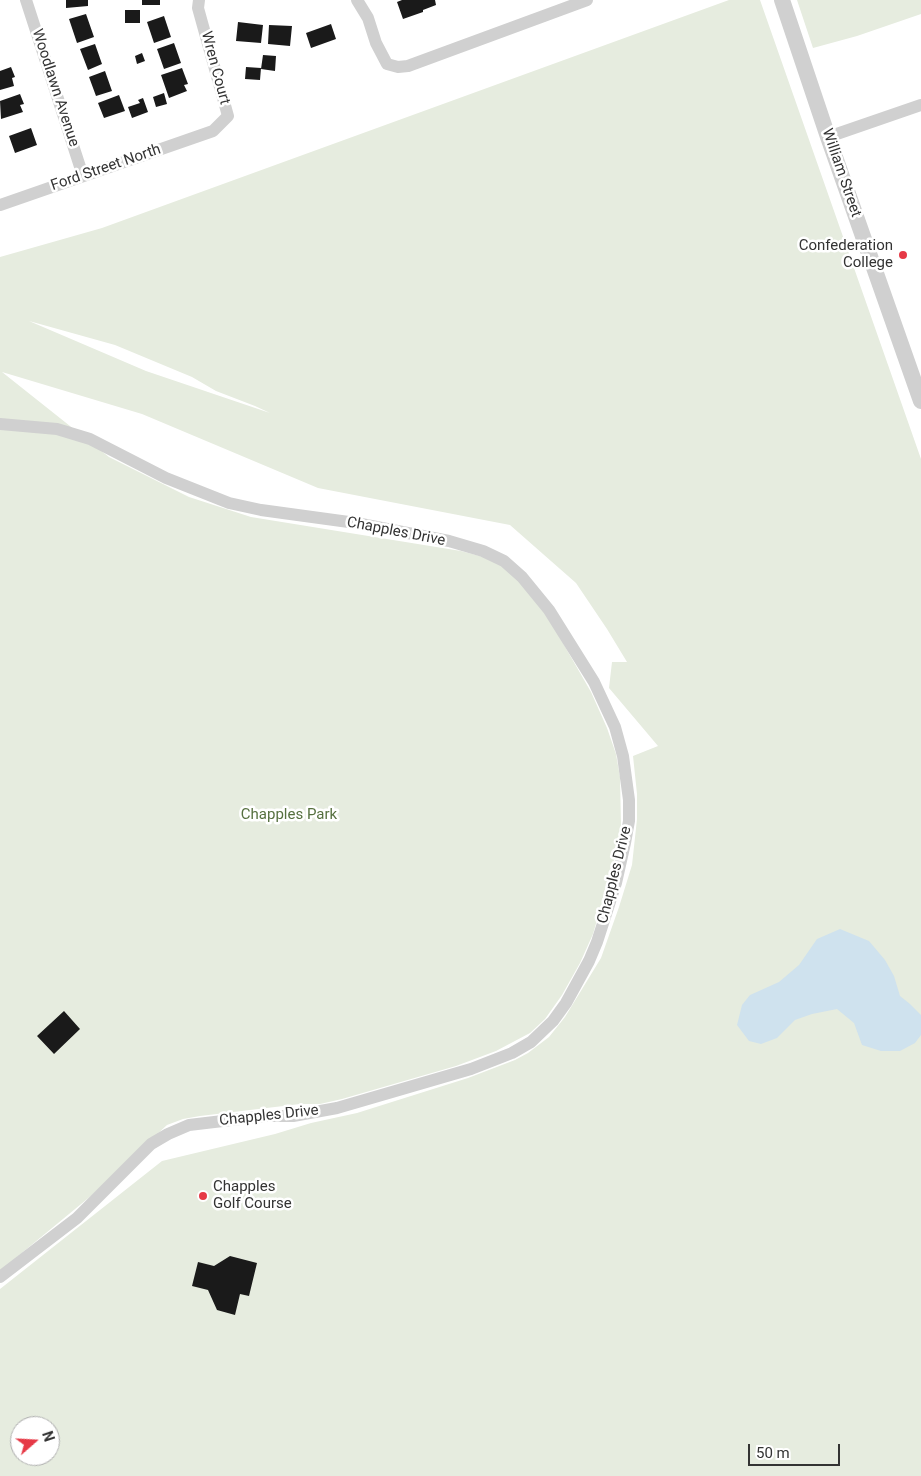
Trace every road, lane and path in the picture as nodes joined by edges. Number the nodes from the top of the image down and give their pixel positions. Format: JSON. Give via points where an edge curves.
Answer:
{"nodes":[{"id":1,"x":26,"y":0,"type":"edge"},
{"id":2,"x":199,"y":0,"type":"edge"},
{"id":3,"x":357,"y":0,"type":"edge"},
{"id":4,"x":587,"y":0,"type":"edge"},
{"id":5,"x":782,"y":0,"type":"edge"},
{"id":6,"x":921,"y":105,"type":"edge"},
{"id":7,"x":213,"y":132,"type":"joint"},
{"id":8,"x":828,"y":137,"type":"junction"},
{"id":9,"x":83,"y":176,"type":"junction"},
{"id":10,"x":0,"y":205,"type":"edge"},
{"id":11,"x":921,"y":401,"type":"edge"},
{"id":12,"x":0,"y":424,"type":"edge"},
{"id":13,"x":0,"y":1276,"type":"edge"}],
"edges":[{"from":1,"to":9,"type":"street","name":"Woodlawn Avenue"},
{"from":2,"to":7,"type":"street","name":"Wren Court","via":[[198,8],[228,116]]},
{"from":3,"to":4,"type":"street","via":[[387,64],[398,67]]},
{"from":5,"to":8,"type":"street","name":"William Street"},
{"from":6,"to":8,"type":"street"},
{"from":7,"to":9,"type":"street","name":"Ford Street North"},
{"from":8,"to":11,"type":"street","name":"William Street"},
{"from":9,"to":10,"type":"street","name":"Ford Street North"},
{"from":12,"to":13,"type":"street","name":"Chapples Drive","via":[[57,429],[90,439],[166,478],[229,503],[448,541],[504,561],[537,593],[594,682],[615,727],[623,756],[629,821],[620,867],[589,961],[566,1003],[531,1042],[471,1069],[337,1108],[294,1116],[189,1125],[175,1131],[151,1144],[77,1218]]}]}
